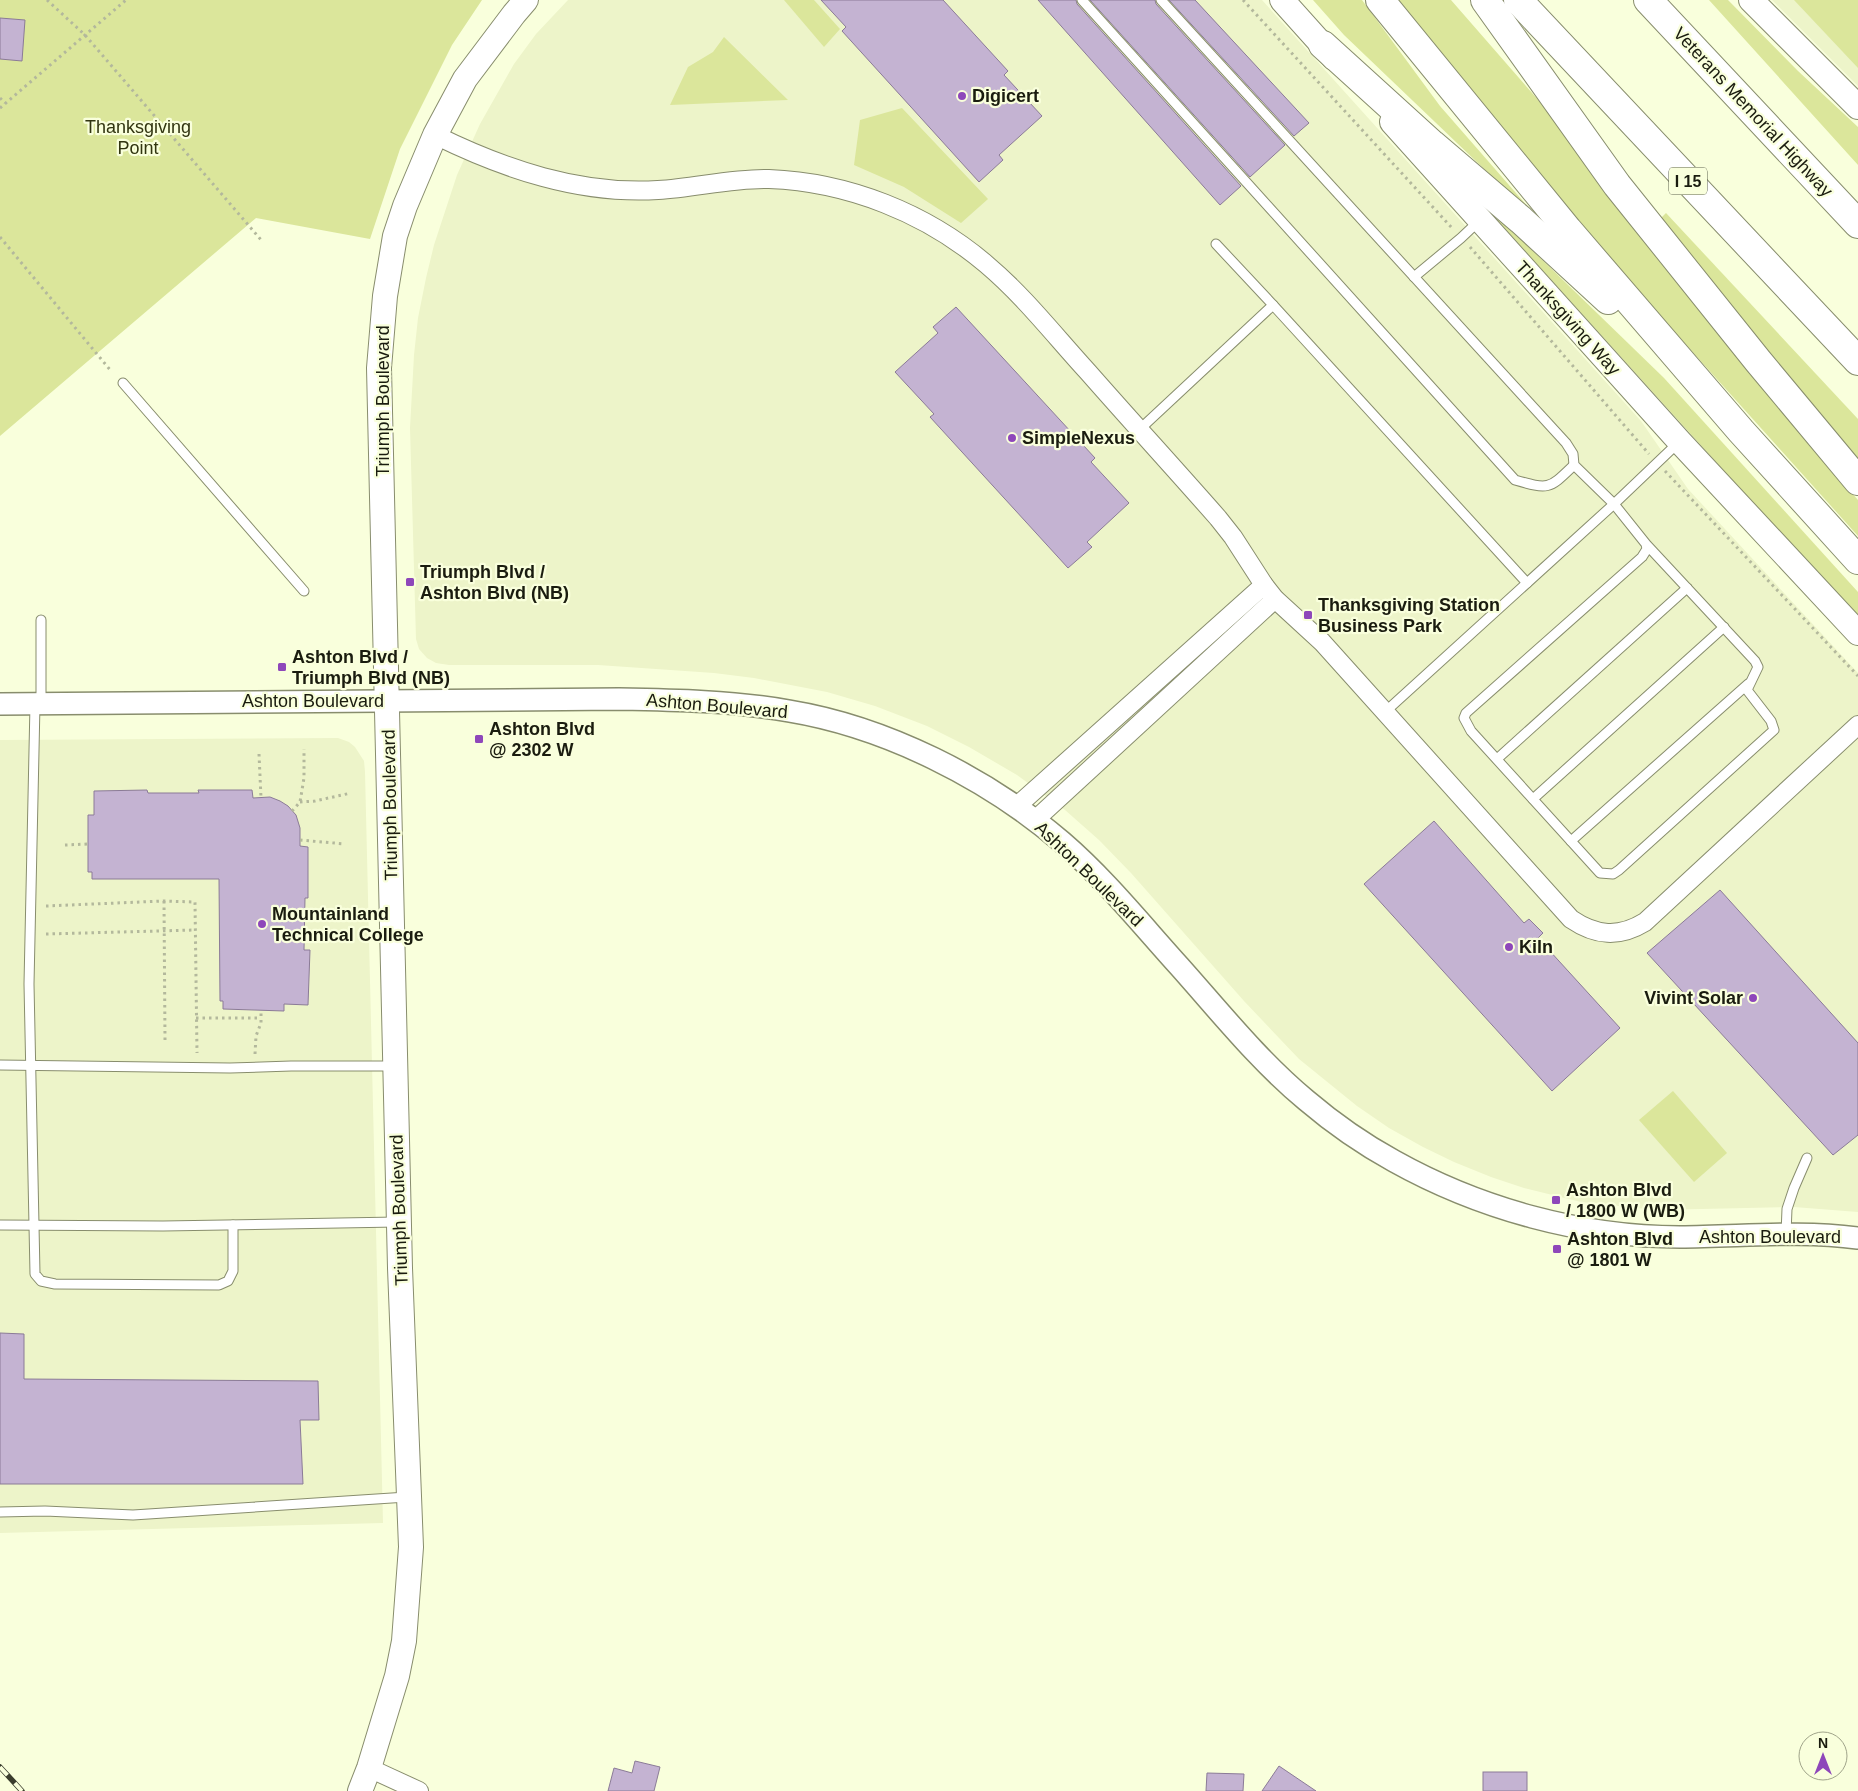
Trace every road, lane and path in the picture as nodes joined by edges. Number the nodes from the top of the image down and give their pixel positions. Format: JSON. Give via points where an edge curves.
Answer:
{"nodes":[{"id":1,"x":47,"y":0,"type":"edge"},
{"id":2,"x":126,"y":0,"type":"edge"},
{"id":3,"x":526,"y":0,"type":"edge"},
{"id":4,"x":1082,"y":0,"type":"edge"},
{"id":5,"x":1161,"y":0,"type":"edge"},
{"id":6,"x":1243,"y":0,"type":"edge"},
{"id":7,"x":1282,"y":0,"type":"edge"},
{"id":8,"x":1380,"y":0,"type":"edge"},
{"id":9,"x":1485,"y":0,"type":"edge"},
{"id":10,"x":1518,"y":0,"type":"edge"},
{"id":11,"x":1648,"y":0,"type":"edge"},
{"id":12,"x":1751,"y":0,"type":"edge"},
{"id":13,"x":86,"y":35,"type":"junction"},
{"id":14,"x":1323,"y":45,"type":"junction"},
{"id":15,"x":0,"y":98,"type":"edge"},
{"id":16,"x":5,"y":103,"type":"junction"},
{"id":17,"x":1858,"y":107,"type":"edge"},
{"id":18,"x":0,"y":108,"type":"edge"},
{"id":19,"x":435,"y":135,"type":"junction"},
{"id":20,"x":1480,"y":220,"type":"junction"},
{"id":21,"x":1858,"y":224,"type":"edge"},
{"id":22,"x":0,"y":237,"type":"edge"},
{"id":23,"x":1462,"y":238,"type":"junction"},
{"id":24,"x":262,"y":241,"type":"dead end"},
{"id":25,"x":1216,"y":244,"type":"dead end"},
{"id":26,"x":1414,"y":277,"type":"junction"},
{"id":27,"x":1273,"y":305,"type":"junction"},
{"id":28,"x":1858,"y":361,"type":"edge"},
{"id":29,"x":112,"y":371,"type":"dead end"},
{"id":30,"x":123,"y":383,"type":"dead end"},
{"id":31,"x":1139,"y":430,"type":"junction"},
{"id":32,"x":1741,"y":432,"type":"junction"},
{"id":33,"x":1680,"y":442,"type":"junction"},
{"id":34,"x":1657,"y":463,"type":"junction"},
{"id":35,"x":1574,"y":465,"type":"junction"},
{"id":36,"x":1858,"y":481,"type":"edge"},
{"id":37,"x":1614,"y":504,"type":"junction"},
{"id":38,"x":1646,"y":544,"type":"junction"},
{"id":39,"x":1858,"y":560,"type":"edge"},
{"id":40,"x":1527,"y":583,"type":"junction"},
{"id":41,"x":1264,"y":585,"type":"junction"},
{"id":42,"x":1687,"y":588,"type":"junction"},
{"id":43,"x":304,"y":591,"type":"dead end"},
{"id":44,"x":1275,"y":599,"type":"junction"},
{"id":45,"x":41,"y":620,"type":"dead end"},
{"id":46,"x":1724,"y":627,"type":"junction"},
{"id":47,"x":1858,"y":633,"type":"edge"},
{"id":48,"x":1858,"y":676,"type":"edge"},
{"id":49,"x":1748,"y":684,"type":"junction"},
{"id":50,"x":387,"y":700,"type":"junction"},
{"id":51,"x":0,"y":704,"type":"edge"},
{"id":52,"x":38,"y":704,"type":"junction"},
{"id":53,"x":1384,"y":712,"type":"junction"},
{"id":54,"x":1858,"y":724,"type":"edge"},
{"id":55,"x":304,"y":749,"type":"dead end"},
{"id":56,"x":259,"y":754,"type":"dead end"},
{"id":57,"x":1496,"y":759,"type":"junction"},
{"id":58,"x":351,"y":793,"type":"dead end"},
{"id":59,"x":261,"y":798,"type":"dead end"},
{"id":60,"x":1533,"y":799,"type":"junction"},
{"id":61,"x":300,"y":802,"type":"junction"},
{"id":62,"x":1017,"y":806,"type":"junction"},
{"id":63,"x":292,"y":811,"type":"dead end"},
{"id":64,"x":1035,"y":820,"type":"junction"},
{"id":65,"x":300,"y":840,"type":"dead end"},
{"id":66,"x":1571,"y":841,"type":"junction"},
{"id":67,"x":88,"y":844,"type":"dead end"},
{"id":68,"x":345,"y":844,"type":"dead end"},
{"id":69,"x":64,"y":845,"type":"dead end"},
{"id":70,"x":164,"y":901,"type":"junction"},
{"id":71,"x":46,"y":906,"type":"dead end"},
{"id":72,"x":164,"y":930,"type":"junction"},
{"id":73,"x":195,"y":930,"type":"junction"},
{"id":74,"x":46,"y":934,"type":"dead end"},
{"id":75,"x":261,"y":1010,"type":"dead end"},
{"id":76,"x":196,"y":1018,"type":"junction"},
{"id":77,"x":261,"y":1018,"type":"junction"},
{"id":78,"x":165,"y":1040,"type":"dead end"},
{"id":79,"x":197,"y":1053,"type":"dead end"},
{"id":80,"x":255,"y":1054,"type":"dead end"},
{"id":81,"x":0,"y":1065,"type":"edge"},
{"id":82,"x":30,"y":1065,"type":"junction"},
{"id":83,"x":396,"y":1066,"type":"junction"},
{"id":84,"x":1807,"y":1158,"type":"dead end"},
{"id":85,"x":399,"y":1222,"type":"junction"},
{"id":86,"x":0,"y":1225,"type":"edge"},
{"id":87,"x":33,"y":1225,"type":"junction"},
{"id":88,"x":233,"y":1225,"type":"junction"},
{"id":89,"x":1786,"y":1234,"type":"junction"},
{"id":90,"x":1858,"y":1238,"type":"edge"},
{"id":91,"x":410,"y":1497,"type":"junction"},
{"id":92,"x":0,"y":1512,"type":"edge"},
{"id":93,"x":369,"y":1768,"type":"junction"},
{"id":94,"x":360,"y":1791,"type":"edge"},
{"id":95,"x":419,"y":1791,"type":"edge"}],
"edges":[{"from":1,"to":13,"type":"path"},
{"from":2,"to":13,"type":"path"},
{"from":3,"to":19,"type":"main road","name":"Triumph Boulevard","via":[[465,80]]},
{"from":4,"to":35,"type":"lane","via":[[1516,480],[1540,487],[1554,484]]},
{"from":5,"to":26,"type":"lane"},
{"from":6,"to":23,"type":"path"},
{"from":7,"to":14,"type":"main road","name":"Thanksgiving Way"},
{"from":8,"to":32,"type":"highway","via":[[1568,230]]},
{"from":9,"to":36,"type":"highway","via":[[1617,185]]},
{"from":10,"to":28,"type":"highway","number":"I 15"},
{"from":11,"to":21,"type":"highway","name":"Veterans Memorial Highway"},
{"from":12,"to":17,"type":"main road"},
{"from":13,"to":16,"type":"path"},
{"from":13,"to":24,"type":"path"},
{"from":14,"to":20,"type":"main road","name":"Thanksgiving Way"},
{"from":14,"to":32,"type":"highway","via":[[1596,289]]},
{"from":15,"to":16,"type":"path"},
{"from":16,"to":18,"type":"path"},
{"from":19,"to":31,"type":"street","via":[[521,171],[582,186],[632,191],[745,180],[782,180],[816,184],[884,203],[937,229],[988,265],[1032,309]]},
{"from":19,"to":50,"type":"main road","name":"Triumph Boulevard","via":[[395,236],[385,296],[380,356]]},
{"from":20,"to":23,"type":"lane"},
{"from":20,"to":33,"type":"main road","name":"Thanksgiving Way"},
{"from":22,"to":29,"type":"path"},
{"from":23,"to":26,"type":"lane"},
{"from":23,"to":34,"type":"path"},
{"from":25,"to":27,"type":"lane"},
{"from":26,"to":35,"type":"lane","via":[[1566,443],[1573,454]]},
{"from":27,"to":31,"type":"lane"},
{"from":27,"to":40,"type":"lane"},
{"from":30,"to":43,"type":"lane"},
{"from":31,"to":41,"type":"street","via":[[1218,518]]},
{"from":32,"to":39,"type":"highway"},
{"from":33,"to":34,"type":"lane"},
{"from":33,"to":47,"type":"main road","name":"Thanksgiving Way"},
{"from":34,"to":37,"type":"lane"},
{"from":34,"to":48,"type":"path"},
{"from":35,"to":37,"type":"lane"},
{"from":37,"to":38,"type":"lane"},
{"from":37,"to":40,"type":"lane"},
{"from":38,"to":42,"type":"lane"},
{"from":38,"to":57,"type":"lane","via":[[1642,557],[1466,713],[1464,718],[1471,731]]},
{"from":40,"to":53,"type":"lane"},
{"from":41,"to":44,"type":"street"},
{"from":41,"to":62,"type":"street"},
{"from":42,"to":46,"type":"lane"},
{"from":42,"to":57,"type":"lane"},
{"from":44,"to":53,"type":"street","via":[[1322,642]]},
{"from":44,"to":64,"type":"street"},
{"from":45,"to":52,"type":"lane"},
{"from":46,"to":49,"type":"lane","via":[[1758,667]]},
{"from":46,"to":60,"type":"lane"},
{"from":49,"to":66,"type":"lane"},
{"from":49,"to":66,"type":"lane","via":[[1749,694],[1771,721],[1774,730],[1620,870],[1613,874],[1600,873]]},
{"from":50,"to":52,"type":"street","name":"Ashton Boulevard"},
{"from":50,"to":62,"type":"street","name":"Ashton Boulevard","via":[[699,701],[792,711],[895,741],[955,768]]},
{"from":50,"to":83,"type":"main road","name":"Triumph Boulevard"},
{"from":51,"to":52,"type":"street","name":"Ashton Boulevard"},
{"from":52,"to":82,"type":"lane","via":[[29,984]]},
{"from":53,"to":54,"type":"street","via":[[1571,919],[1593,931],[1606,933],[1627,931],[1645,922]]},
{"from":55,"to":61,"type":"path"},
{"from":56,"to":59,"type":"path"},
{"from":57,"to":60,"type":"lane"},
{"from":58,"to":61,"type":"path"},
{"from":60,"to":66,"type":"lane"},
{"from":61,"to":63,"type":"path"},
{"from":62,"to":64,"type":"street","name":"Ashton Boulevard"},
{"from":64,"to":89,"type":"street","name":"Ashton Boulevard","via":[[1064,843],[1108,887],[1258,1055],[1305,1100],[1341,1128],[1394,1161],[1444,1186],[1558,1224],[1614,1233],[1677,1237]]},
{"from":65,"to":68,"type":"path"},
{"from":67,"to":69,"type":"path"},
{"from":70,"to":71,"type":"path"},
{"from":70,"to":72,"type":"path"},
{"from":70,"to":73,"type":"path","via":[[195,902]]},
{"from":72,"to":73,"type":"path"},
{"from":72,"to":74,"type":"path"},
{"from":72,"to":78,"type":"path"},
{"from":73,"to":76,"type":"path"},
{"from":75,"to":77,"type":"path"},
{"from":76,"to":77,"type":"path"},
{"from":76,"to":79,"type":"path"},
{"from":77,"to":80,"type":"path"},
{"from":81,"to":82,"type":"lane"},
{"from":82,"to":83,"type":"lane"},
{"from":82,"to":87,"type":"lane"},
{"from":83,"to":85,"type":"main road","name":"Triumph Boulevard"},
{"from":84,"to":89,"type":"lane","via":[[1787,1209]]},
{"from":85,"to":88,"type":"lane"},
{"from":85,"to":91,"type":"main road","name":"Triumph Boulevard"},
{"from":86,"to":87,"type":"lane"},
{"from":87,"to":88,"type":"lane"},
{"from":87,"to":88,"type":"lane","via":[[34,1274],[41,1281],[55,1284],[219,1286],[228,1281],[233,1270]]},
{"from":89,"to":90,"type":"street","name":"Ashton Boulevard"},
{"from":91,"to":92,"type":"lane","via":[[133,1515]]},
{"from":91,"to":93,"type":"main road","name":"Triumph Boulevard","via":[[411,1547],[404,1641],[397,1676]]},
{"from":93,"to":94,"type":"main road","name":"Triumph Boulevard"},
{"from":93,"to":95,"type":"street"}]}
